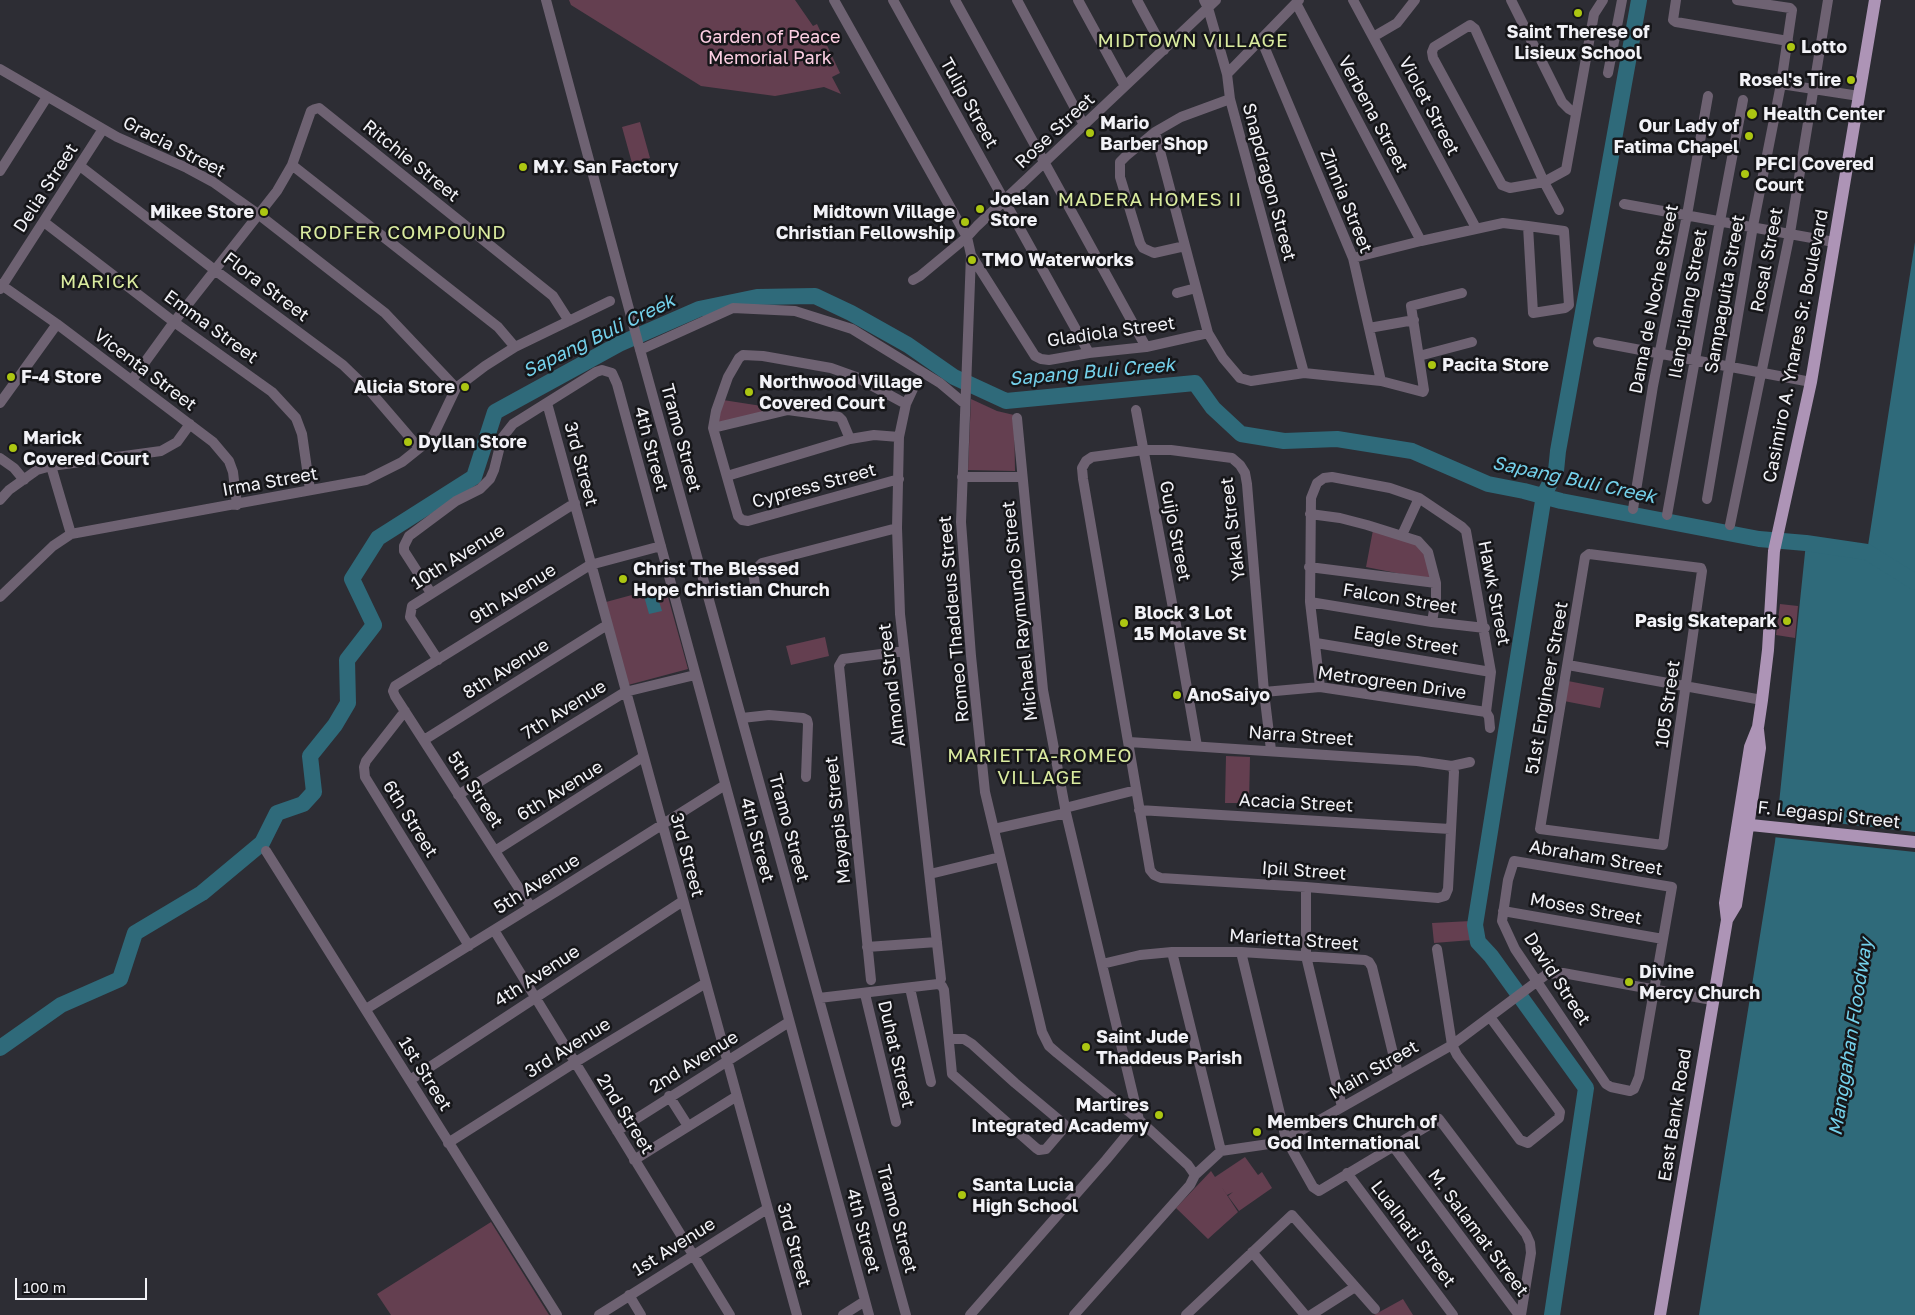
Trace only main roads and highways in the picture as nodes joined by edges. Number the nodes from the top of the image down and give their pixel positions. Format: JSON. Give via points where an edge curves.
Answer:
{"nodes":[{"id":1,"x":1875,"y":0,"type":"edge"},
{"id":2,"x":1774,"y":550,"type":"joint"},
{"id":3,"x":1744,"y":824,"type":"junction"},
{"id":4,"x":1915,"y":842,"type":"edge"},
{"id":5,"x":1660,"y":1315,"type":"edge"}],
"edges":[{"from":1,"to":2,"type":"main road","name":"Casimiro A. Ynares Sr. Boulevard","via":[[1811,382]]},
{"from":2,"to":3,"type":"main road","name":"East Bank Road","via":[[1768,650],[1758,727],[1750,748]]},
{"from":3,"to":4,"type":"main road","name":"F. Legaspi Street"},
{"from":3,"to":5,"type":"main road","name":"East Bank Road","via":[[1725,903],[1727,920]]}]}
